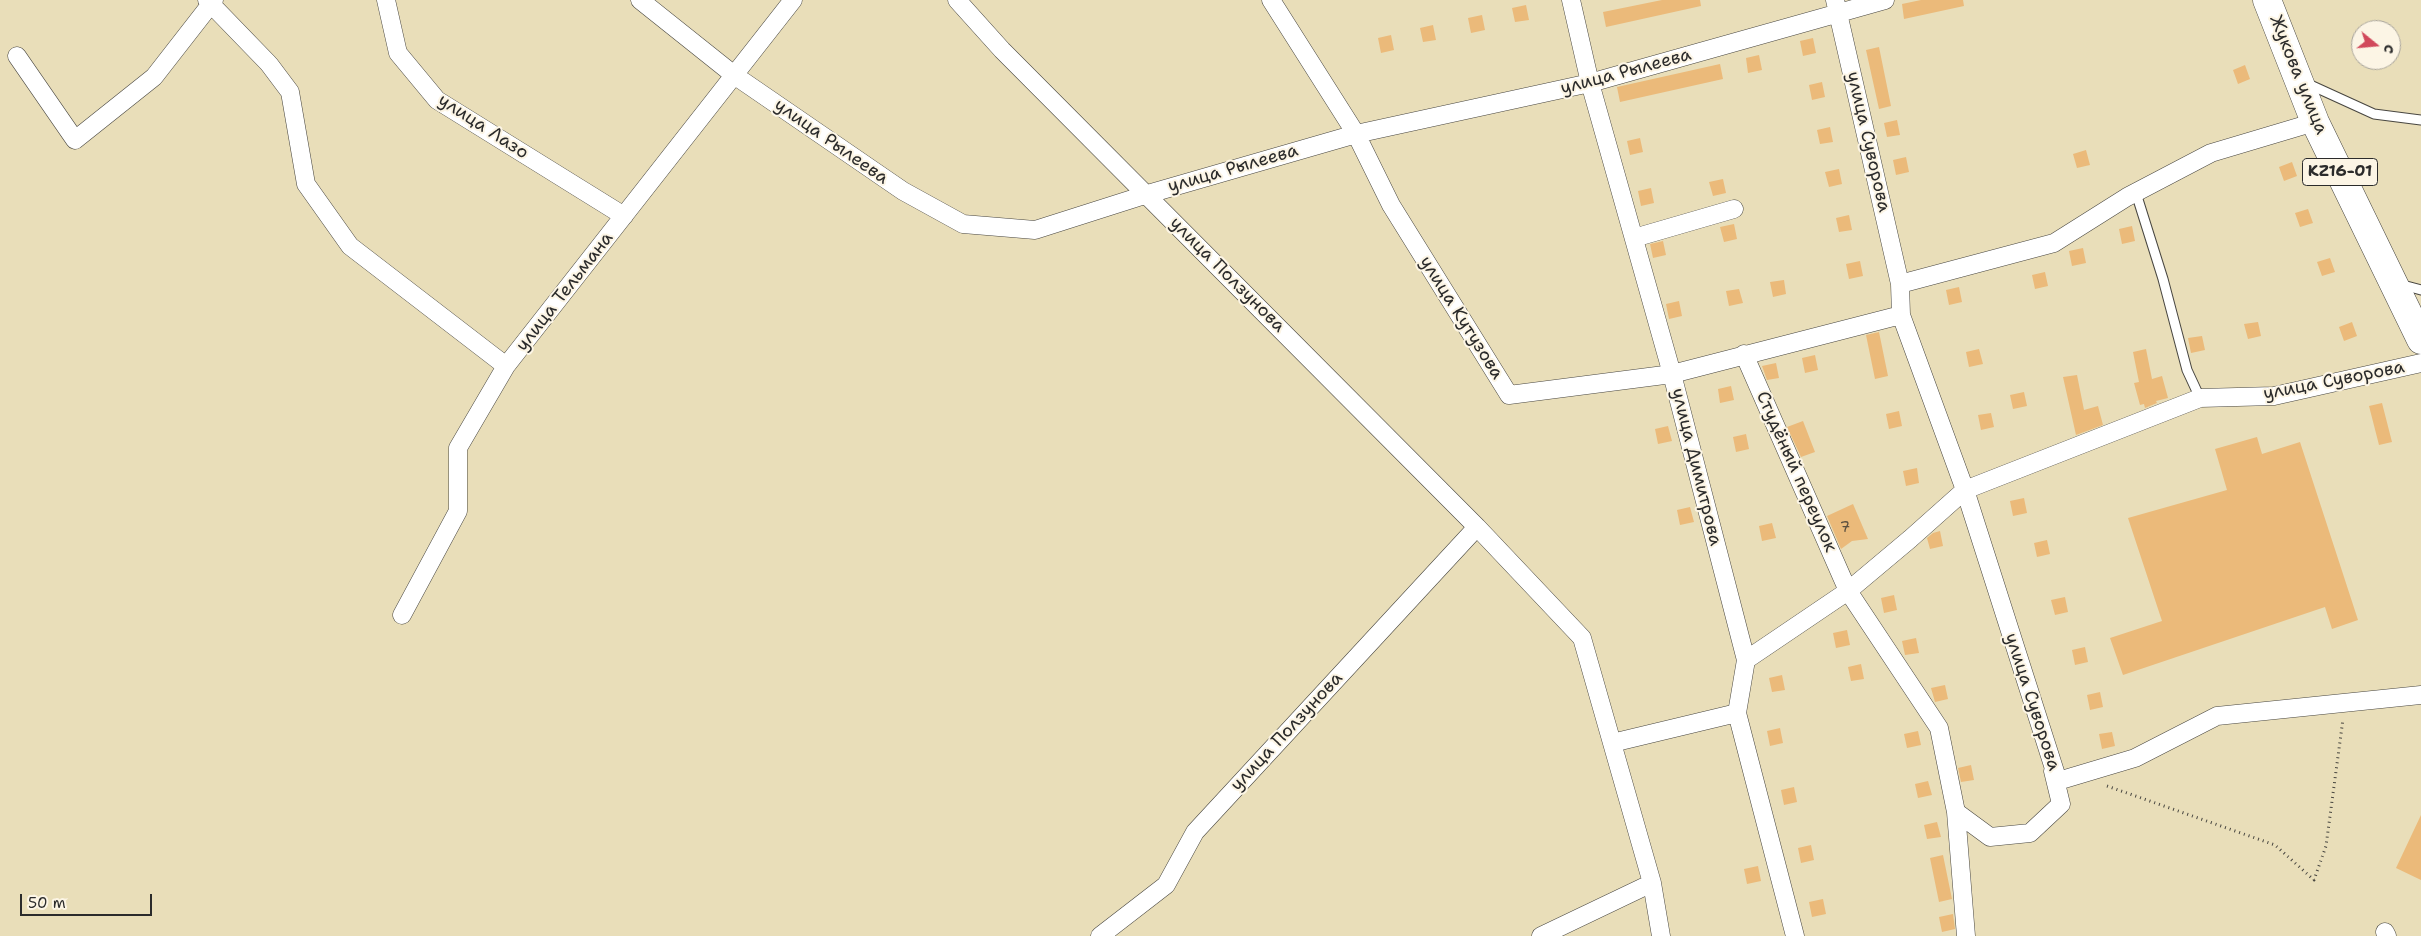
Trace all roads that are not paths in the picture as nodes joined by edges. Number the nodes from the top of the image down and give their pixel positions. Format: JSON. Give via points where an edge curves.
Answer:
{"nodes":[{"id":1,"x":386,"y":0,"type":"edge"},
{"id":2,"x":640,"y":0,"type":"edge"},
{"id":3,"x":794,"y":0,"type":"edge"},
{"id":4,"x":957,"y":0,"type":"edge"},
{"id":5,"x":1271,"y":0,"type":"edge"},
{"id":6,"x":1571,"y":0,"type":"edge"},
{"id":7,"x":1885,"y":0,"type":"edge"},
{"id":8,"x":2267,"y":0,"type":"edge"},
{"id":9,"x":210,"y":2,"type":"edge"},
{"id":10,"x":1837,"y":6,"type":"edge"},
{"id":11,"x":17,"y":56,"type":"dead end"},
{"id":12,"x":734,"y":75,"type":"junction"},
{"id":13,"x":2299,"y":80,"type":"junction"},
{"id":14,"x":1590,"y":83,"type":"junction"},
{"id":15,"x":2421,"y":120,"type":"edge"},
{"id":16,"x":2315,"y":122,"type":"junction"},
{"id":17,"x":1356,"y":134,"type":"junction"},
{"id":18,"x":2136,"y":193,"type":"junction"},
{"id":19,"x":1148,"y":194,"type":"junction"},
{"id":20,"x":1734,"y":209,"type":"dead end"},
{"id":21,"x":624,"y":216,"type":"junction"},
{"id":22,"x":1634,"y":238,"type":"junction"},
{"id":23,"x":2393,"y":283,"type":"junction"},
{"id":24,"x":1900,"y":284,"type":"junction"},
{"id":25,"x":2421,"y":290,"type":"edge"},
{"id":26,"x":1901,"y":315,"type":"junction"},
{"id":27,"x":2421,"y":340,"type":"edge"},
{"id":28,"x":1744,"y":354,"type":"junction"},
{"id":29,"x":2421,"y":363,"type":"edge"},
{"id":30,"x":506,"y":366,"type":"junction"},
{"id":31,"x":1672,"y":374,"type":"junction"},
{"id":32,"x":2200,"y":398,"type":"junction"},
{"id":33,"x":1965,"y":490,"type":"junction"},
{"id":34,"x":1477,"y":527,"type":"junction"},
{"id":35,"x":1848,"y":591,"type":"junction"},
{"id":36,"x":402,"y":615,"type":"dead end"},
{"id":37,"x":1746,"y":660,"type":"junction"},
{"id":38,"x":2421,"y":695,"type":"edge"},
{"id":39,"x":1737,"y":713,"type":"junction"},
{"id":40,"x":1612,"y":742,"type":"junction"},
{"id":41,"x":2053,"y":768,"type":"junction"},
{"id":42,"x":1956,"y":812,"type":"junction"},
{"id":43,"x":1652,"y":883,"type":"junction"},
{"id":44,"x":1100,"y":936,"type":"edge"},
{"id":45,"x":1541,"y":936,"type":"edge"},
{"id":46,"x":1661,"y":936,"type":"edge"},
{"id":47,"x":1796,"y":936,"type":"edge"},
{"id":48,"x":1966,"y":936,"type":"edge"}],
"edges":[{"from":1,"to":21,"type":"street","name":"улица Лазо","via":[[398,53],[437,100]]},
{"from":2,"to":12,"type":"street","name":"улица Рылеева"},
{"from":3,"to":12,"type":"street","name":"улица Тельмана"},
{"from":4,"to":19,"type":"street","name":"улица Ползунова","via":[[1002,50]]},
{"from":5,"to":17,"type":"street","name":"улица Кутузова"},
{"from":6,"to":14,"type":"street","name":"улица Димитрова"},
{"from":7,"to":10,"type":"street","name":"улица Рылеева"},
{"from":8,"to":13,"type":"main road","name":"Жукова улица","number":"KZ16-01"},
{"from":9,"to":11,"type":"street","via":[[154,77],[74,140]]},
{"from":9,"to":30,"type":"street","via":[[290,92],[306,184],[350,246]]},
{"from":10,"to":14,"type":"street","name":"улица Рылеева"},
{"from":10,"to":24,"type":"street","name":"улица Суворова"},
{"from":12,"to":19,"type":"street","name":"улица Рылеева","via":[[903,192],[963,224],[1035,230]]},
{"from":12,"to":21,"type":"street","name":"улица Тельмана"},
{"from":13,"to":15,"type":"lane","via":[[2374,114]]},
{"from":13,"to":16,"type":"main road","name":"Жукова улица","number":"KZ16-01"},
{"from":14,"to":17,"type":"street","name":"улица Рылеева"},
{"from":14,"to":22,"type":"street","name":"улица Димитрова"},
{"from":16,"to":18,"type":"street","via":[[2211,153]]},
{"from":16,"to":23,"type":"main road","name":"Жукова улица","number":"KZ16-01"},
{"from":17,"to":19,"type":"street","name":"улица Рылеева"},
{"from":17,"to":31,"type":"street","name":"улица Кутузова","via":[[1391,205],[1509,394]]},
{"from":18,"to":24,"type":"street","via":[[2054,243]]},
{"from":18,"to":32,"type":"lane","via":[[2187,370]]},
{"from":19,"to":34,"type":"street","name":"улица Ползунова"},
{"from":20,"to":22,"type":"street"},
{"from":21,"to":30,"type":"street","name":"улица Тельмана"},
{"from":22,"to":31,"type":"street","name":"улица Димитрова"},
{"from":23,"to":25,"type":"lane"},
{"from":23,"to":27,"type":"main road","name":"Жукова улица","number":"KZ16-01"},
{"from":24,"to":26,"type":"street","name":"улица Суворова"},
{"from":26,"to":28,"type":"street","name":"улица Кутузова"},
{"from":26,"to":33,"type":"street","name":"улица Суворова"},
{"from":28,"to":31,"type":"street","name":"улица Кутузова"},
{"from":28,"to":35,"type":"street","name":"Студёный переулок"},
{"from":29,"to":32,"type":"street","name":"улица Суворова","via":[[2274,396]]},
{"from":30,"to":36,"type":"street","name":"улица Тельмана","via":[[458,448],[458,511]]},
{"from":31,"to":37,"type":"street","name":"улица Димитрова"},
{"from":32,"to":33,"type":"street","name":"улица Суворова"},
{"from":33,"to":35,"type":"street"},
{"from":33,"to":41,"type":"street","name":"улица Суворова"},
{"from":34,"to":40,"type":"street","name":"улица Ползунова","via":[[1582,638]]},
{"from":34,"to":44,"type":"street","name":"улица Ползунова","via":[[1195,832],[1166,885]]},
{"from":35,"to":37,"type":"street"},
{"from":35,"to":42,"type":"street","name":"Студёный переулок","via":[[1939,728]]},
{"from":37,"to":39,"type":"street","name":"улица Димитрова"},
{"from":38,"to":41,"type":"street","name":"улица Суворова","via":[[2217,716],[2135,758],[2058,782]]},
{"from":39,"to":40,"type":"street"},
{"from":39,"to":47,"type":"street","name":"улица Димитрова"},
{"from":40,"to":43,"type":"street","name":"улица Ползунова"},
{"from":41,"to":42,"type":"street","via":[[2061,804],[2030,833],[1990,837]]},
{"from":42,"to":48,"type":"street","name":"Студёный переулок"},
{"from":43,"to":45,"type":"street"},
{"from":43,"to":46,"type":"street","name":"улица Ползунова"}]}
